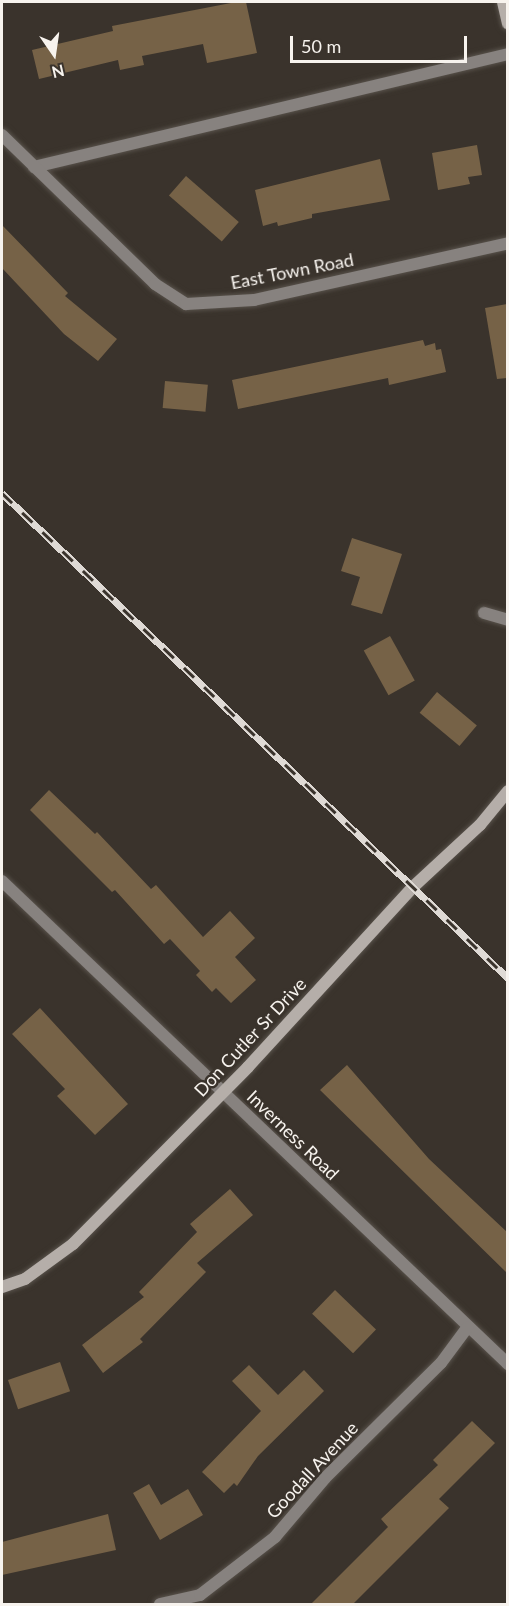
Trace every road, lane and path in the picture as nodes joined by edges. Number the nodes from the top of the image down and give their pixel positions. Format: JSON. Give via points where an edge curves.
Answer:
{"nodes":[{"id":1,"x":503,"y":2,"type":"edge"},
{"id":2,"x":507,"y":22,"type":"edge"},
{"id":3,"x":507,"y":54,"type":"edge"},
{"id":4,"x":2,"y":135,"type":"edge"},
{"id":5,"x":34,"y":167,"type":"junction"},
{"id":6,"x":507,"y":243,"type":"edge"},
{"id":7,"x":484,"y":613,"type":"dead end"},
{"id":8,"x":507,"y":620,"type":"edge"},
{"id":9,"x":507,"y":791,"type":"edge"},
{"id":10,"x":2,"y":881,"type":"edge"},
{"id":11,"x":222,"y":1092,"type":"junction"},
{"id":12,"x":2,"y":1287,"type":"edge"},
{"id":13,"x":467,"y":1328,"type":"junction"},
{"id":14,"x":507,"y":1364,"type":"edge"},
{"id":15,"x":160,"y":1605,"type":"edge"}],
"edges":[{"from":1,"to":2,"type":"street"},
{"from":3,"to":5,"type":"street"},
{"from":4,"to":5,"type":"street","name":"East Town Road"},
{"from":5,"to":6,"type":"street","name":"East Town Road","via":[[155,284],[186,304],[254,300]]},
{"from":7,"to":8,"type":"street"},
{"from":9,"to":11,"type":"street","name":"Don Cutler Sr Drive","via":[[480,825],[413,887]]},
{"from":10,"to":11,"type":"street","name":"Inverness Road"},
{"from":11,"to":12,"type":"street","name":"Don Cutler Sr Drive","via":[[73,1244],[25,1279]]},
{"from":11,"to":13,"type":"street","name":"Inverness Road"},
{"from":13,"to":14,"type":"street","name":"Inverness Road"},
{"from":13,"to":15,"type":"street","name":"Goodall Avenue","via":[[441,1363],[325,1478],[274,1537],[200,1595]]}]}
